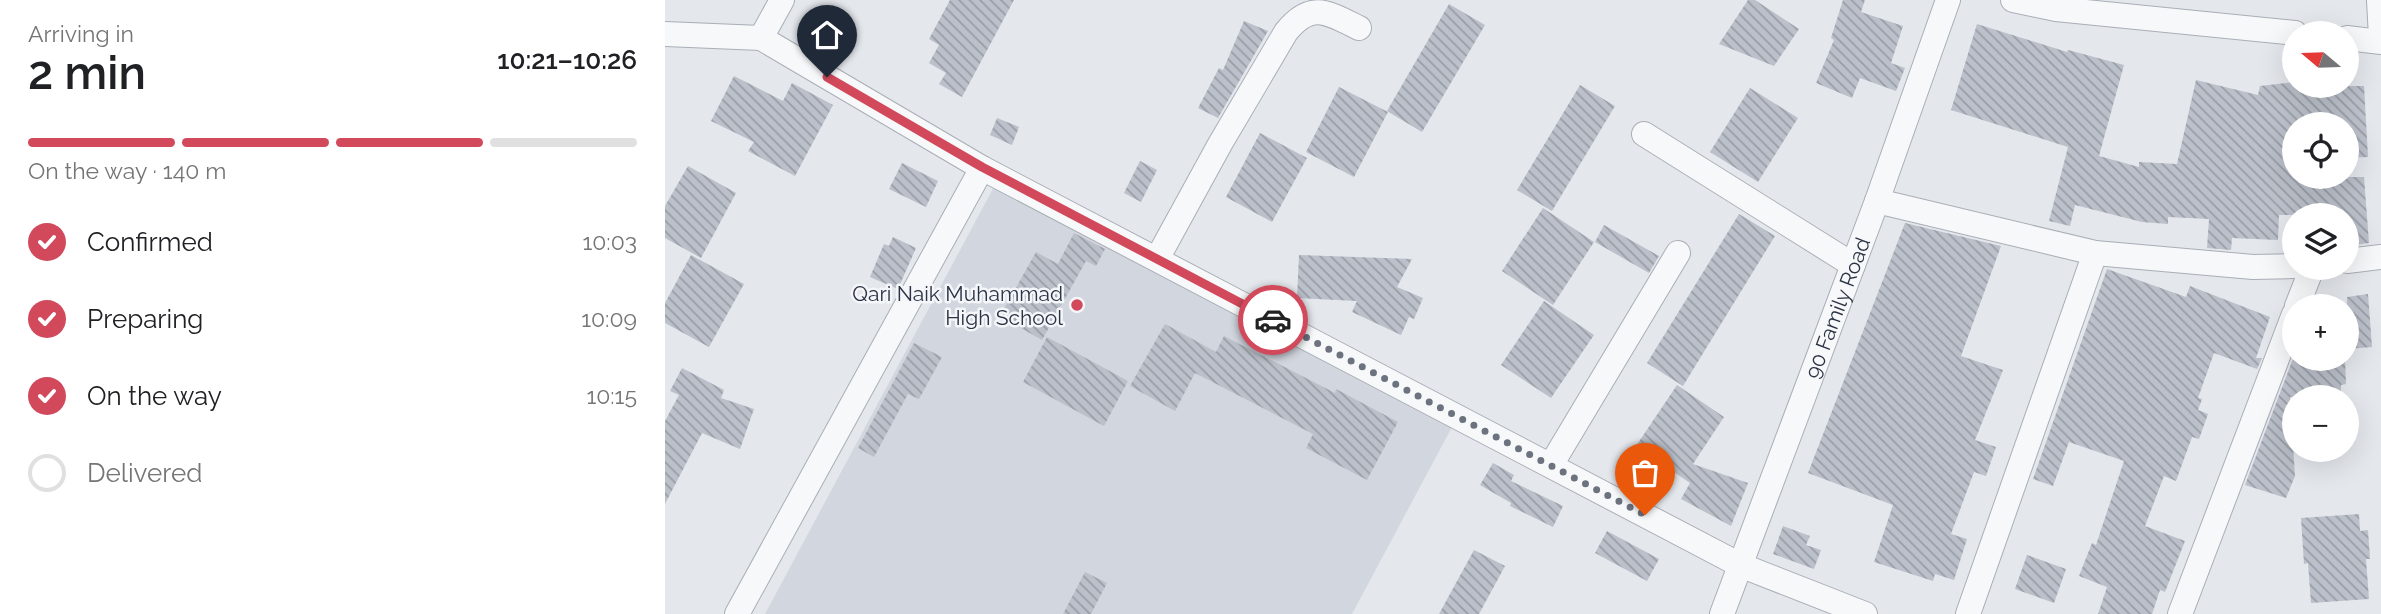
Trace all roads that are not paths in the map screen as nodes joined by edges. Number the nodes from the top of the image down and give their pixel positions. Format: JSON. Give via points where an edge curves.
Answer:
{"nodes":[{"id":1,"x":782,"y":0,"type":"edge"},
{"id":2,"x":1948,"y":0,"type":"edge"},
{"id":3,"x":2013,"y":0,"type":"edge"},
{"id":4,"x":2379,"y":0,"type":"edge"},
{"id":5,"x":1359,"y":28,"type":"dead end"},
{"id":6,"x":2282,"y":32,"type":"edge"},
{"id":7,"x":665,"y":34,"type":"edge"},
{"id":8,"x":761,"y":38,"type":"junction"},
{"id":9,"x":2359,"y":39,"type":"edge"},
{"id":10,"x":2381,"y":40,"type":"edge"},
{"id":11,"x":1644,"y":134,"type":"dead end"},
{"id":12,"x":982,"y":167,"type":"junction"},
{"id":13,"x":1877,"y":201,"type":"junction"},
{"id":14,"x":1678,"y":253,"type":"dead end"},
{"id":15,"x":2095,"y":253,"type":"junction"},
{"id":16,"x":2381,"y":257,"type":"edge"},
{"id":17,"x":1157,"y":259,"type":"junction"},
{"id":18,"x":2359,"y":260,"type":"edge"},
{"id":19,"x":1853,"y":265,"type":"junction"},
{"id":20,"x":2282,"y":266,"type":"edge"},
{"id":21,"x":2282,"y":346,"type":"edge"},
{"id":22,"x":1551,"y":466,"type":"junction"},
{"id":23,"x":1740,"y":565,"type":"junction"},
{"id":24,"x":737,"y":614,"type":"edge"},
{"id":25,"x":1721,"y":614,"type":"edge"},
{"id":26,"x":1865,"y":614,"type":"edge"},
{"id":27,"x":1968,"y":614,"type":"edge"},
{"id":28,"x":2180,"y":614,"type":"edge"}],
"edges":[{"from":1,"to":8,"type":"street"},
{"from":2,"to":13,"type":"street","name":"90 Family Road"},
{"from":3,"to":6,"type":"street","via":[[2056,9]]},
{"from":4,"to":10,"type":"street"},
{"from":5,"to":17,"type":"street","via":[[1321,11],[1296,19]]},
{"from":7,"to":8,"type":"street"},
{"from":8,"to":12,"type":"street"},
{"from":9,"to":10,"type":"street"},
{"from":11,"to":19,"type":"street"},
{"from":12,"to":17,"type":"street"},
{"from":12,"to":24,"type":"street"},
{"from":13,"to":15,"type":"street"},
{"from":13,"to":19,"type":"street","name":"90 Family Road"},
{"from":14,"to":22,"type":"street"},
{"from":15,"to":20,"type":"street"},
{"from":15,"to":27,"type":"street"},
{"from":16,"to":18,"type":"street"},
{"from":17,"to":22,"type":"street"},
{"from":19,"to":23,"type":"street","name":"90 Family Road"},
{"from":21,"to":28,"type":"street"},
{"from":22,"to":23,"type":"street"},
{"from":23,"to":25,"type":"street","name":"90 Family Road"},
{"from":23,"to":26,"type":"street"}]}
